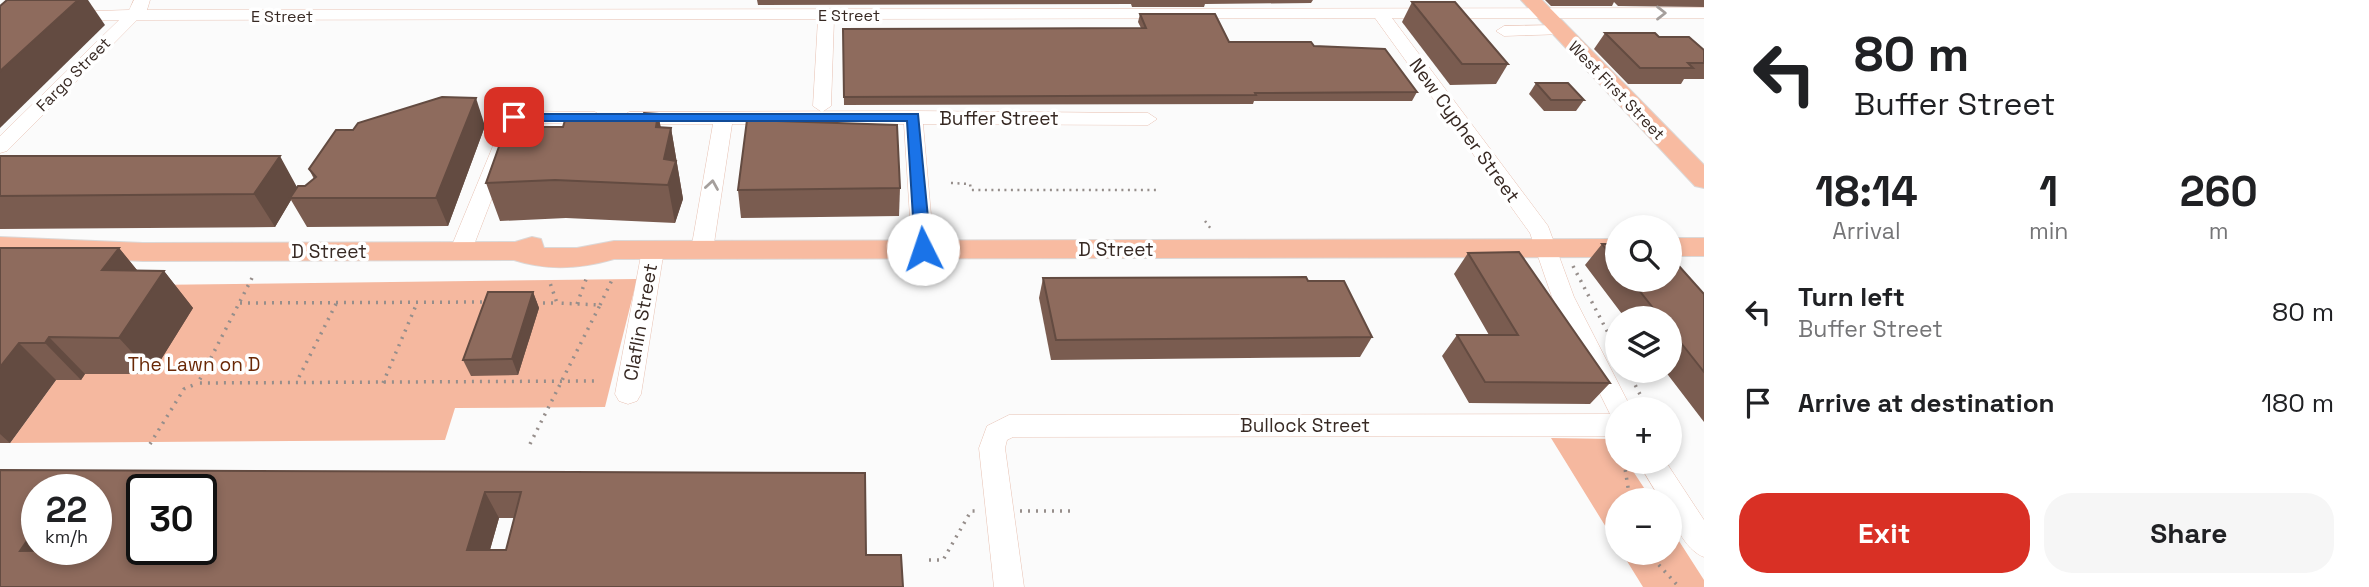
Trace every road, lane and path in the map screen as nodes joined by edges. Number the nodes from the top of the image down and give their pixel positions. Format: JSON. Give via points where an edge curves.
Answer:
{"nodes":[{"id":1,"x":142,"y":0,"type":"edge"},
{"id":2,"x":1610,"y":0,"type":"edge"},
{"id":3,"x":1692,"y":0,"type":"edge"},
{"id":4,"x":1704,"y":12,"type":"edge"},
{"id":5,"x":1380,"y":13,"type":"junction"},
{"id":6,"x":1623,"y":13,"type":"junction"},
{"id":7,"x":54,"y":14,"type":"edge"},
{"id":8,"x":1545,"y":14,"type":"edge"},
{"id":9,"x":826,"y":15,"type":"junction"},
{"id":10,"x":131,"y":17,"type":"junction"},
{"id":11,"x":1504,"y":31,"type":"dead end"},
{"id":12,"x":822,"y":106,"type":"dead end"},
{"id":13,"x":913,"y":117,"type":"junction"},
{"id":14,"x":723,"y":119,"type":"junction"},
{"id":15,"x":1148,"y":119,"type":"dead end"},
{"id":16,"x":0,"y":147,"type":"edge"},
{"id":17,"x":1704,"y":180,"type":"edge"},
{"id":18,"x":951,"y":183,"type":"dead end"},
{"id":19,"x":1159,"y":190,"type":"dead end"},
{"id":20,"x":1205,"y":221,"type":"dead end"},
{"id":21,"x":1211,"y":229,"type":"dead end"},
{"id":22,"x":0,"y":246,"type":"edge"},
{"id":23,"x":1682,"y":247,"type":"edge"},
{"id":24,"x":1704,"y":247,"type":"edge"},
{"id":25,"x":1605,"y":248,"type":"edge"},
{"id":26,"x":923,"y":249,"type":"junction"},
{"id":27,"x":1545,"y":249,"type":"junction"},
{"id":28,"x":461,"y":250,"type":"junction"},
{"id":29,"x":653,"y":250,"type":"junction"},
{"id":30,"x":702,"y":250,"type":"junction"},
{"id":31,"x":142,"y":252,"type":"junction"},
{"id":32,"x":0,"y":262,"type":"edge"},
{"id":33,"x":588,"y":274,"type":"dead end"},
{"id":34,"x":252,"y":278,"type":"dead end"},
{"id":35,"x":612,"y":279,"type":"dead end"},
{"id":36,"x":549,"y":280,"type":"dead end"},
{"id":37,"x":500,"y":302,"type":"edge"},
{"id":38,"x":240,"y":303,"type":"junction"},
{"id":39,"x":337,"y":303,"type":"junction"},
{"id":40,"x":417,"y":303,"type":"junction"},
{"id":41,"x":525,"y":303,"type":"edge"},
{"id":42,"x":557,"y":303,"type":"junction"},
{"id":43,"x":577,"y":304,"type":"junction"},
{"id":44,"x":600,"y":305,"type":"junction"},
{"id":45,"x":1605,"y":326,"type":"edge"},
{"id":46,"x":299,"y":377,"type":"dead end"},
{"id":47,"x":561,"y":382,"type":"junction"},
{"id":48,"x":595,"y":382,"type":"dead end"},
{"id":49,"x":198,"y":383,"type":"junction"},
{"id":50,"x":383,"y":383,"type":"junction"},
{"id":51,"x":628,"y":394,"type":"dead end"},
{"id":52,"x":1613,"y":397,"type":"edge"},
{"id":53,"x":1605,"y":425,"type":"edge"},
{"id":54,"x":150,"y":444,"type":"dead end"},
{"id":55,"x":530,"y":444,"type":"dead end"},
{"id":56,"x":1659,"y":474,"type":"edge"},
{"id":57,"x":982,"y":511,"type":"dead end"},
{"id":58,"x":1018,"y":511,"type":"dead end"},
{"id":59,"x":1070,"y":511,"type":"dead end"},
{"id":60,"x":1704,"y":544,"type":"edge"},
{"id":61,"x":929,"y":560,"type":"dead end"},
{"id":62,"x":1659,"y":565,"type":"edge"},
{"id":63,"x":1009,"y":587,"type":"edge"},
{"id":64,"x":1679,"y":587,"type":"edge"}],
"edges":[{"from":1,"to":10,"type":"street","name":"Fargo Street"},
{"from":2,"to":6,"type":"street"},
{"from":3,"to":4,"type":"street"},
{"from":6,"to":4,"type":"street","name":"E Street","one_way":true},
{"from":5,"to":8,"type":"street","name":"E Street"},
{"from":5,"to":9,"type":"street","name":"E Street"},
{"from":5,"to":27,"type":"street","name":"New Cypher Street","via":[[1540,231]]},
{"from":6,"to":8,"type":"street","name":"E Street"},
{"from":7,"to":10,"type":"street","name":"E Street"},
{"from":8,"to":11,"type":"street"},
{"from":8,"to":17,"type":"main road","name":"West First Street"},
{"from":9,"to":10,"type":"street","name":"E Street"},
{"from":9,"to":12,"type":"street"},
{"from":10,"to":16,"type":"street","name":"Fargo Street"},
{"from":13,"to":14,"type":"street","name":"Buffer Street"},
{"from":13,"to":15,"type":"street","name":"Buffer Street"},
{"from":13,"to":26,"type":"street"},
{"from":14,"to":28,"type":"street","name":"Buffer Street","via":[[514,117]]},
{"from":30,"to":14,"type":"street","one_way":true},
{"from":18,"to":19,"type":"path","via":[[970,184],[971,190]]},
{"from":20,"to":21,"type":"path"},
{"from":22,"to":31,"type":"main road","name":"D Street"},
{"from":23,"to":24,"type":"main road"},
{"from":25,"to":27,"type":"main road","name":"D Street"},
{"from":26,"to":27,"type":"main road","name":"D Street"},
{"from":26,"to":30,"type":"main road","name":"D Street"},
{"from":27,"to":45,"type":"path","via":[[1576,267]]},
{"from":27,"to":52,"type":"street","name":"New Cypher Street","via":[[1572,318]]},
{"from":28,"to":29,"type":"main road","name":"D Street","via":[[515,251],[534,259]]},
{"from":28,"to":31,"type":"main road","name":"D Street"},
{"from":29,"to":30,"type":"main road","name":"D Street"},
{"from":29,"to":51,"type":"street","name":"Claflin Street"},
{"from":31,"to":32,"type":"main road","name":"D Street"},
{"from":33,"to":43,"type":"path"},
{"from":34,"to":38,"type":"path"},
{"from":35,"to":44,"type":"path"},
{"from":36,"to":42,"type":"path"},
{"from":37,"to":40,"type":"path"},
{"from":38,"to":39,"type":"path"},
{"from":38,"to":49,"type":"path"},
{"from":39,"to":40,"type":"path"},
{"from":39,"to":46,"type":"path"},
{"from":40,"to":50,"type":"path"},
{"from":41,"to":42,"type":"path"},
{"from":42,"to":43,"type":"path"},
{"from":43,"to":44,"type":"path"},
{"from":44,"to":47,"type":"path"},
{"from":47,"to":48,"type":"path"},
{"from":47,"to":50,"type":"path"},
{"from":47,"to":55,"type":"path"},
{"from":49,"to":50,"type":"path"},
{"from":49,"to":54,"type":"path","via":[[184,389]]},
{"from":53,"to":63,"type":"street","name":"Bullock Street","via":[[1009,426],[996,434],[993,454]]},
{"from":56,"to":60,"type":"street"},
{"from":57,"to":61,"type":"path","via":[[971,511],[943,560]]},
{"from":58,"to":59,"type":"path"},
{"from":62,"to":64,"type":"path"}]}
